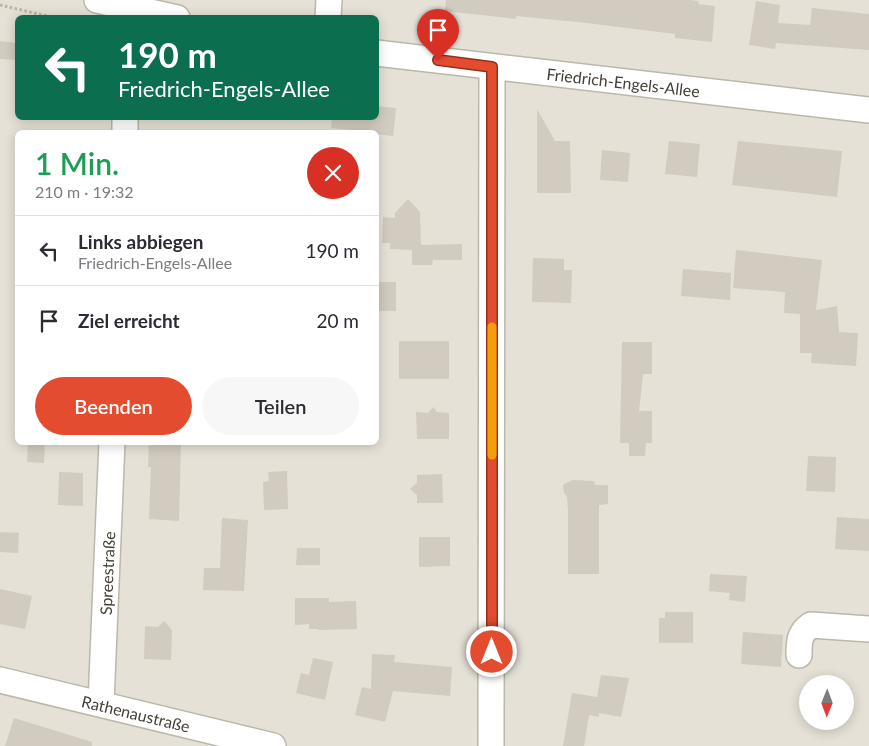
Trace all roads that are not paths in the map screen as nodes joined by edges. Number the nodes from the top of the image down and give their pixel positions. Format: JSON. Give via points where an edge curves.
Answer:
{"nodes":[{"id":1,"x":97,"y":0,"type":"edge"},
{"id":2,"x":329,"y":0,"type":"edge"},
{"id":3,"x":130,"y":13,"type":"edge"},
{"id":4,"x":149,"y":15,"type":"edge"},
{"id":5,"x":328,"y":15,"type":"edge"},
{"id":6,"x":379,"y":53,"type":"edge"},
{"id":7,"x":492,"y":67,"type":"junction"},
{"id":8,"x":869,"y":110,"type":"edge"},
{"id":9,"x":112,"y":445,"type":"edge"},
{"id":10,"x":869,"y":628,"type":"edge"},
{"id":11,"x":798,"y":655,"type":"dead end"},
{"id":12,"x":0,"y":680,"type":"edge"},
{"id":13,"x":101,"y":703,"type":"junction"},
{"id":14,"x":273,"y":746,"type":"edge"},
{"id":15,"x":491,"y":746,"type":"edge"}],
"edges":[{"from":1,"to":3,"type":"street"},
{"from":2,"to":5,"type":"street"},
{"from":3,"to":4,"type":"street"},
{"from":6,"to":7,"type":"street","name":"Friedrich-Engels-Allee"},
{"from":7,"to":8,"type":"street","name":"Friedrich-Engels-Allee"},
{"from":7,"to":15,"type":"street"},
{"from":9,"to":13,"type":"street","name":"Spreestraße"},
{"from":10,"to":11,"type":"street","via":[[810,625],[803,630]]},
{"from":12,"to":13,"type":"street","name":"Rathenaustraße"},
{"from":13,"to":14,"type":"street","name":"Rathenaustraße"}]}
